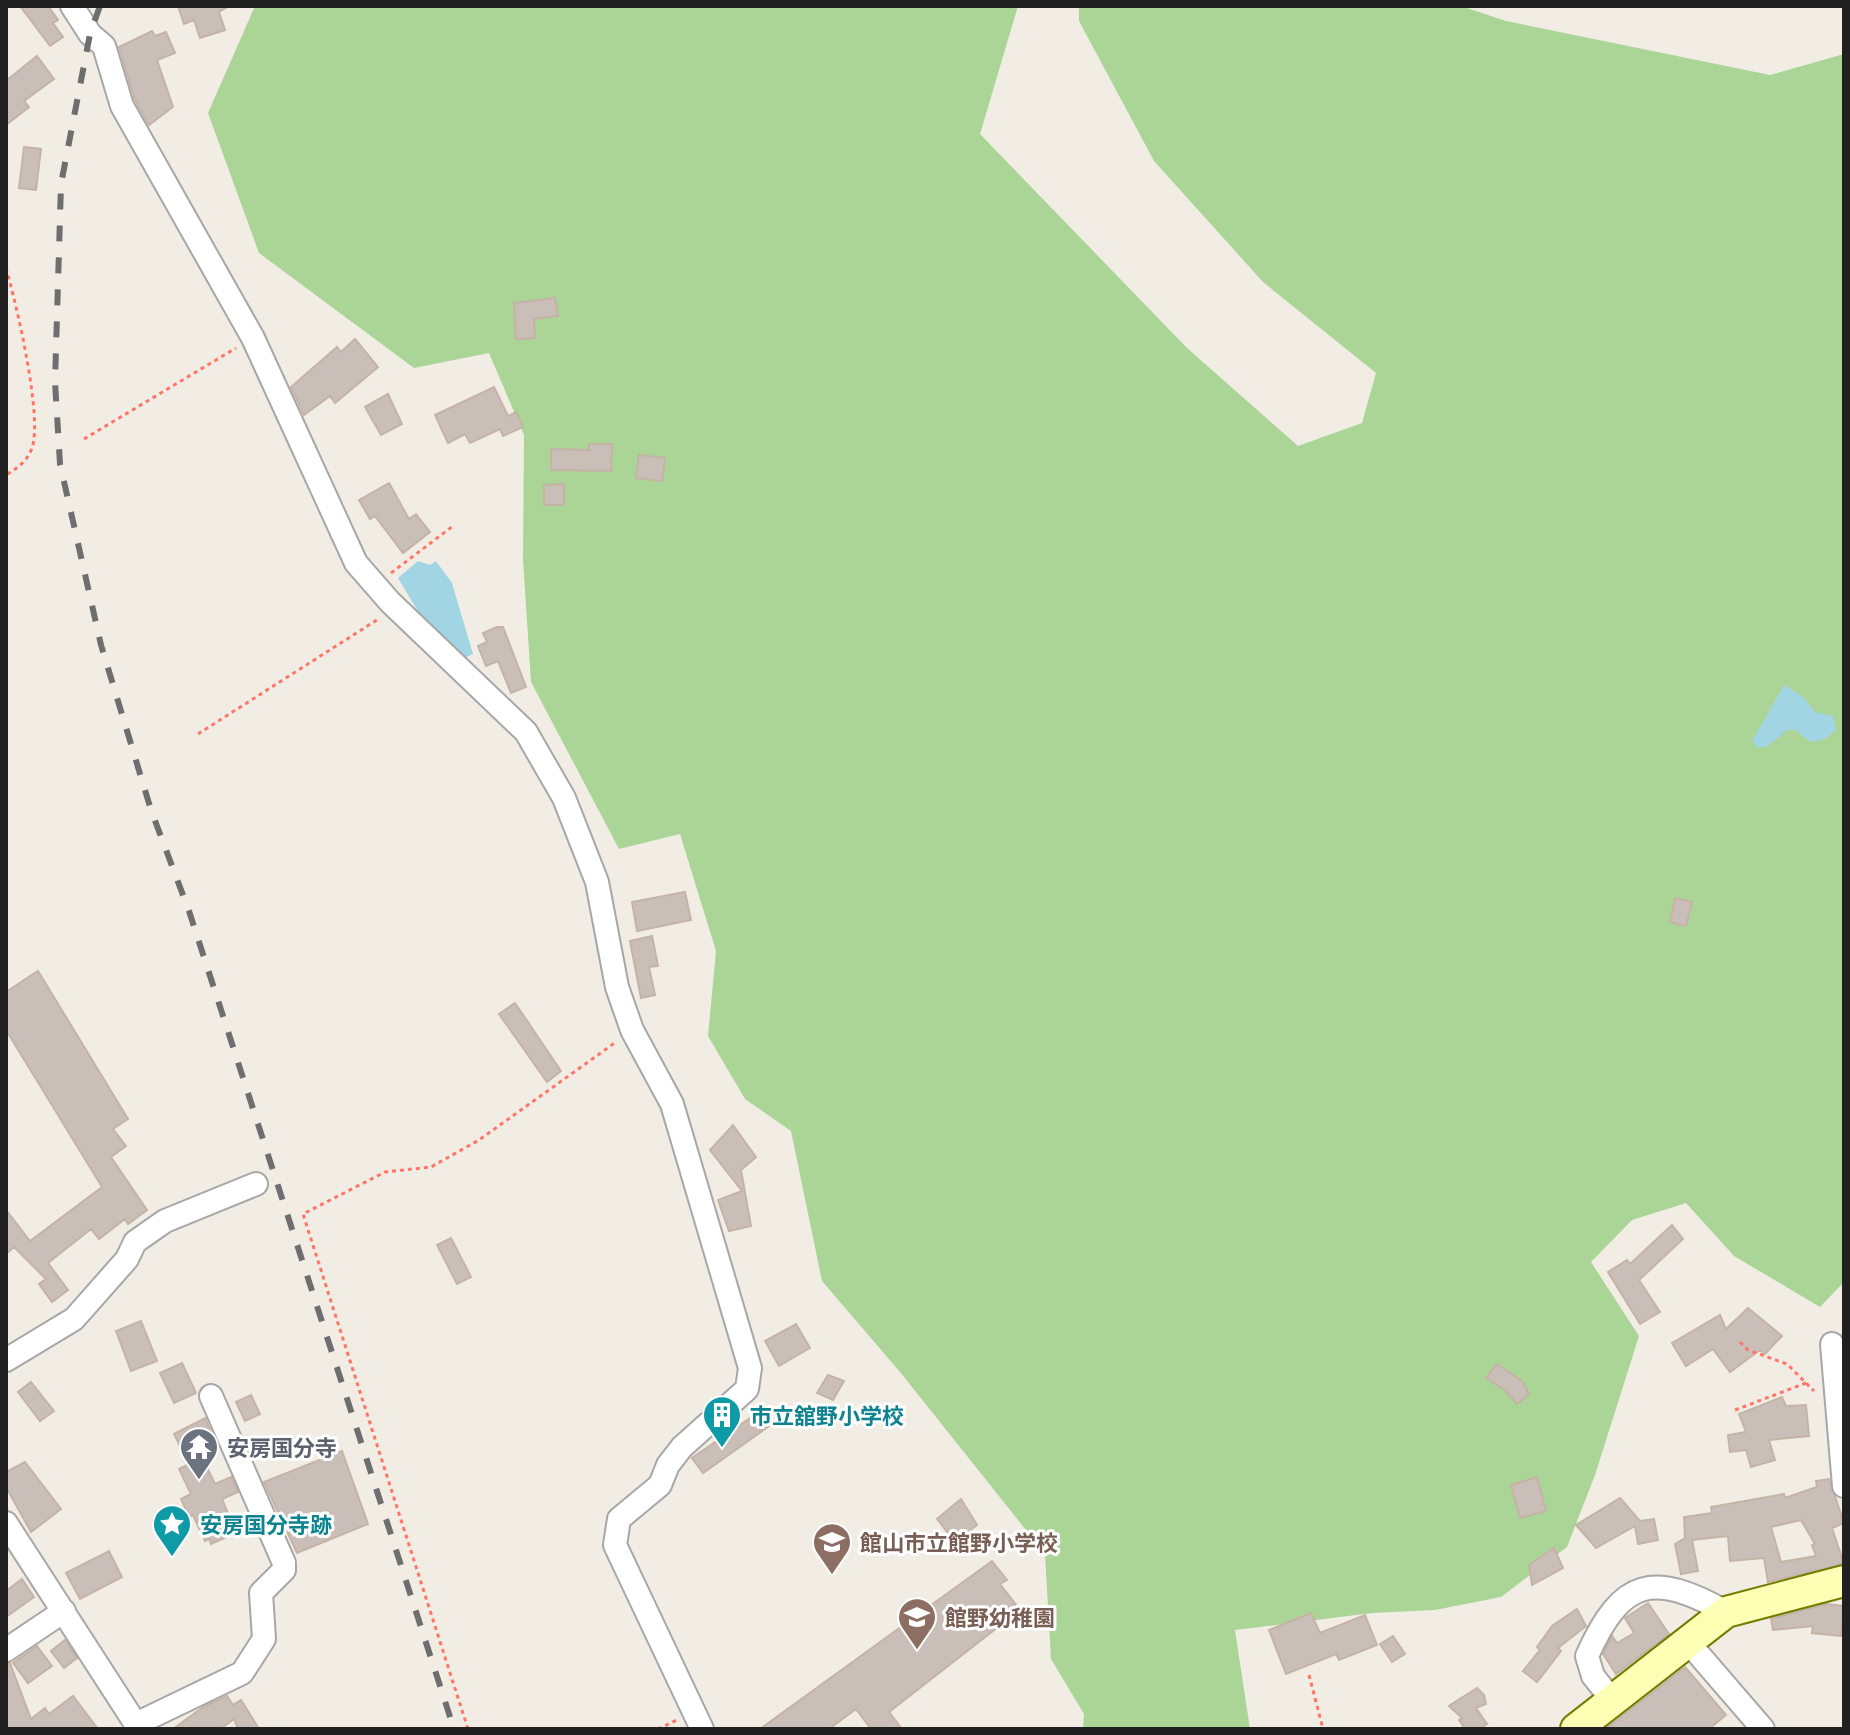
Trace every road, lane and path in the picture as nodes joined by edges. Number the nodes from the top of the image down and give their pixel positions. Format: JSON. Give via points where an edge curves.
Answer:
{"nodes":[{"id":1,"x":72,"y":6,"type":"edge"},
{"id":2,"x":6,"y":268,"type":"edge"},
{"id":3,"x":253,"y":338,"type":"junction"},
{"id":4,"x":84,"y":439,"type":"dead end"},
{"id":5,"x":6,"y":475,"type":"edge"},
{"id":6,"x":453,"y":526,"type":"dead end"},
{"id":7,"x":375,"y":585,"type":"junction"},
{"id":8,"x":397,"y":607,"type":"junction"},
{"id":9,"x":198,"y":734,"type":"dead end"},
{"id":10,"x":632,"y":1030,"type":"junction"},
{"id":11,"x":256,"y":1184,"type":"dead end"},
{"id":12,"x":1740,"y":1342,"type":"dead end"},
{"id":13,"x":1832,"y":1344,"type":"dead end"},
{"id":14,"x":6,"y":1360,"type":"edge"},
{"id":15,"x":1806,"y":1383,"type":"junction"},
{"id":16,"x":211,"y":1396,"type":"dead end"},
{"id":17,"x":1735,"y":1410,"type":"dead end"},
{"id":18,"x":1840,"y":1421,"type":"junction"},
{"id":19,"x":1844,"y":1486,"type":"edge"},
{"id":20,"x":6,"y":1523,"type":"edge"},
{"id":21,"x":1844,"y":1581,"type":"edge"},
{"id":22,"x":64,"y":1611,"type":"junction"},
{"id":23,"x":1726,"y":1612,"type":"junction"},
{"id":24,"x":1688,"y":1642,"type":"junction"},
{"id":25,"x":6,"y":1650,"type":"edge"},
{"id":26,"x":1309,"y":1675,"type":"dead end"},
{"id":27,"x":1613,"y":1701,"type":"junction"},
{"id":28,"x":138,"y":1727,"type":"edge"},
{"id":29,"x":468,"y":1729,"type":"edge"},
{"id":30,"x":702,"y":1729,"type":"edge"},
{"id":31,"x":1323,"y":1729,"type":"edge"},
{"id":32,"x":1576,"y":1729,"type":"edge"},
{"id":33,"x":1763,"y":1729,"type":"edge"}],
"edges":[{"from":1,"to":3,"type":"street","via":[[104,46],[122,106]]},
{"from":2,"to":5,"type":"path","via":[[35,425],[23,464]]},
{"from":3,"to":4,"type":"path"},
{"from":3,"to":7,"type":"street","via":[[343,541]]},
{"from":6,"to":7,"type":"path"},
{"from":7,"to":8,"type":"street"},
{"from":8,"to":9,"type":"path"},
{"from":8,"to":10,"type":"street","via":[[526,732],[546,764],[597,882],[617,987]]},
{"from":10,"to":29,"type":"path","via":[[467,1147],[431,1167],[385,1172],[303,1214]]},
{"from":10,"to":30,"type":"street","via":[[672,1104],[750,1368],[747,1389],[682,1447],[660,1485],[619,1519],[615,1545]]},
{"from":11,"to":14,"type":"street","via":[[165,1221],[135,1242],[127,1259],[74,1319]]},
{"from":12,"to":15,"type":"path","via":[[1787,1364]]},
{"from":13,"to":18,"type":"street"},
{"from":15,"to":17,"type":"path"},
{"from":15,"to":18,"type":"path"},
{"from":16,"to":28,"type":"street","via":[[284,1570],[261,1593],[264,1639],[242,1673]]},
{"from":18,"to":19,"type":"street"},
{"from":20,"to":22,"type":"street"},
{"from":21,"to":23,"type":"street"},
{"from":22,"to":25,"type":"street"},
{"from":22,"to":28,"type":"street"},
{"from":23,"to":24,"type":"street"},
{"from":23,"to":27,"type":"street","via":[[1691,1592],[1667,1588],[1640,1587],[1616,1605],[1587,1656],[1593,1676]]},
{"from":24,"to":27,"type":"street"},
{"from":24,"to":33,"type":"street"},
{"from":26,"to":31,"type":"path"},
{"from":27,"to":32,"type":"street"}]}
